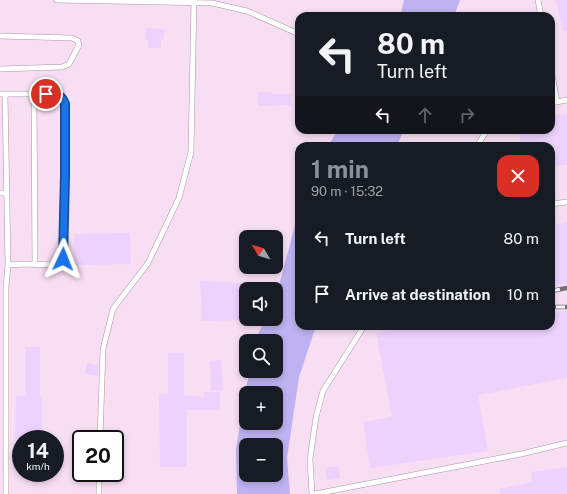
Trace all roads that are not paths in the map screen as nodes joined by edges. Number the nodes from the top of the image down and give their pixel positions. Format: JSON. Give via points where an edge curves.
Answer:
{"nodes":[{"id":1,"x":56,"y":0,"type":"edge"},
{"id":2,"x":538,"y":0,"type":"edge"},
{"id":3,"x":194,"y":1,"type":"edge"},
{"id":4,"x":540,"y":12,"type":"edge"},
{"id":5,"x":295,"y":32,"type":"edge"},
{"id":6,"x":0,"y":36,"type":"edge"},
{"id":7,"x":0,"y":69,"type":"edge"},
{"id":8,"x":555,"y":91,"type":"edge"},
{"id":9,"x":3,"y":94,"type":"edge"},
{"id":10,"x":34,"y":94,"type":"junction"},
{"id":11,"x":567,"y":100,"type":"edge"},
{"id":12,"x":557,"y":102,"type":"joint"},
{"id":13,"x":0,"y":193,"type":"edge"},
{"id":14,"x":7,"y":193,"type":"junction"},
{"id":15,"x":567,"y":202,"type":"edge"},
{"id":16,"x":555,"y":204,"type":"edge"},
{"id":17,"x":8,"y":265,"type":"junction"},
{"id":18,"x":35,"y":265,"type":"junction"},
{"id":19,"x":361,"y":330,"type":"edge"},
{"id":20,"x":100,"y":430,"type":"edge"},
{"id":21,"x":567,"y":443,"type":"edge"},
{"id":22,"x":99,"y":482,"type":"edge"},
{"id":23,"x":6,"y":494,"type":"edge"},
{"id":24,"x":99,"y":494,"type":"edge"},
{"id":25,"x":312,"y":494,"type":"edge"},
{"id":26,"x":315,"y":494,"type":"edge"}],
"edges":[{"from":1,"to":3,"type":"lane"},
{"from":2,"to":4,"type":"lane"},
{"from":3,"to":5,"type":"lane","via":[[246,11]]},
{"from":3,"to":20,"type":"lane","via":[[191,152],[179,198],[148,263],[113,308],[103,348]]},
{"from":6,"to":7,"type":"lane","via":[[72,38],[78,41],[79,46],[69,64],[62,67]]},
{"from":8,"to":12,"type":"lane"},
{"from":9,"to":10,"type":"lane"},
{"from":9,"to":14,"type":"lane"},
{"from":10,"to":18,"type":"lane"},
{"from":10,"to":18,"type":"lane","via":[[58,94],[65,104],[63,259],[57,265]]},
{"from":11,"to":12,"type":"lane"},
{"from":13,"to":14,"type":"lane"},
{"from":14,"to":17,"type":"lane"},
{"from":15,"to":16,"type":"lane"},
{"from":17,"to":18,"type":"lane"},
{"from":17,"to":23,"type":"lane"},
{"from":19,"to":25,"type":"lane","via":[[323,391],[310,459]]},
{"from":21,"to":26,"type":"lane"},
{"from":22,"to":24,"type":"lane"}]}
